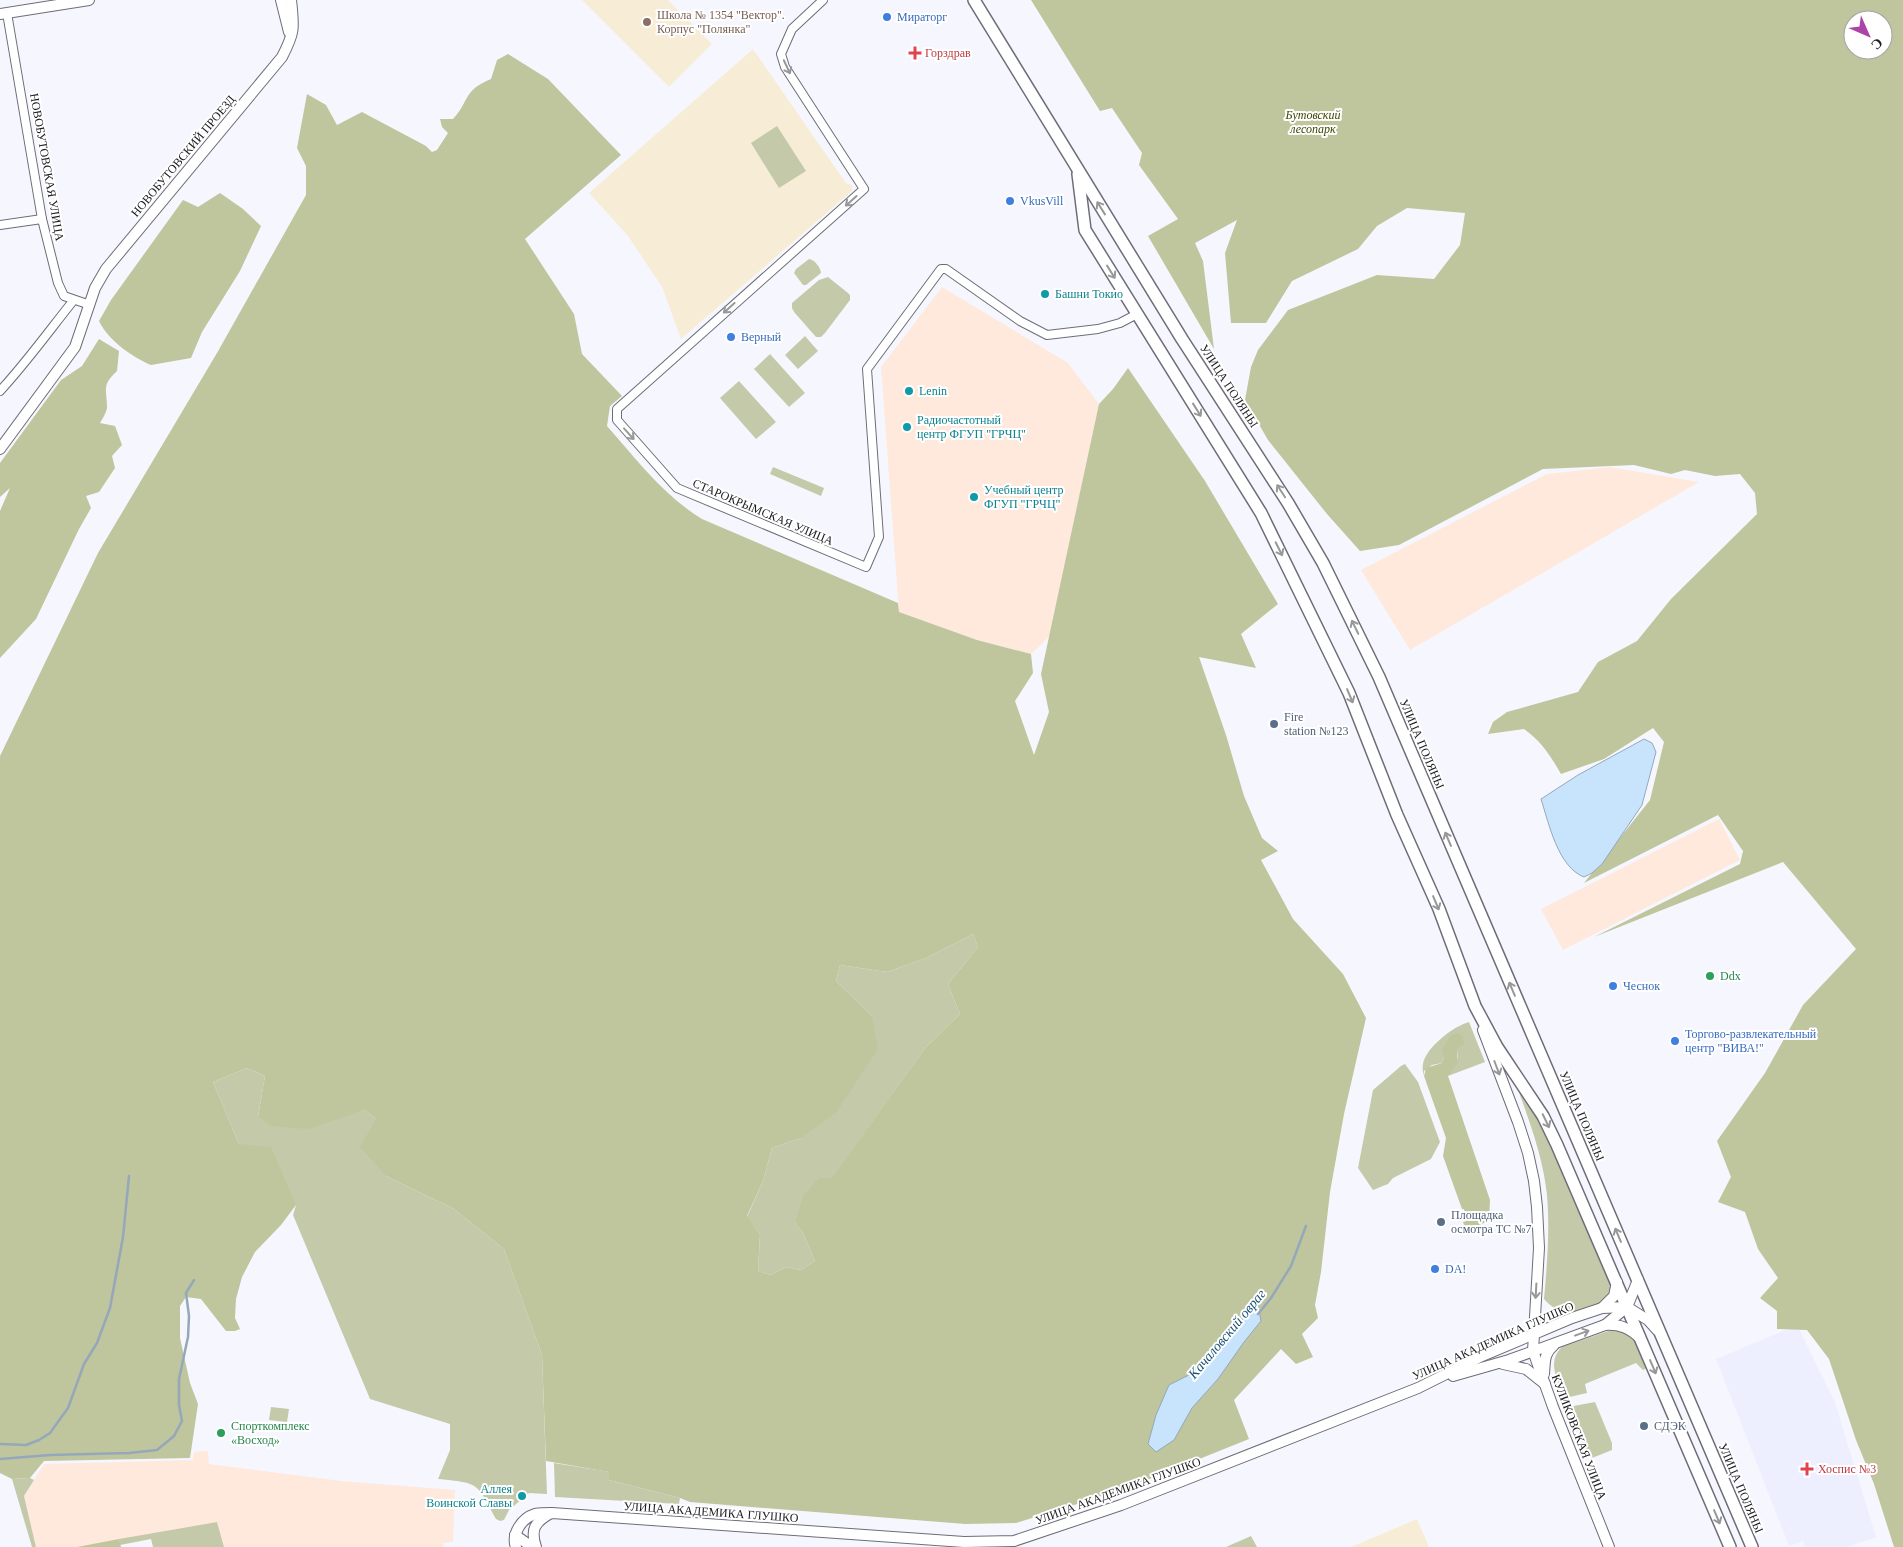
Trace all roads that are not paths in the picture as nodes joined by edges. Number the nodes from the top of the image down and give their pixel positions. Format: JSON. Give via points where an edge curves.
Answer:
{"nodes":[{"id":1,"x":89,"y":0,"type":"edge"},
{"id":2,"x":282,"y":0,"type":"edge"},
{"id":3,"x":291,"y":0,"type":"edge"},
{"id":4,"x":823,"y":0,"type":"edge"},
{"id":5,"x":974,"y":0,"type":"edge"},
{"id":6,"x":3,"y":14,"type":"edge"},
{"id":7,"x":291,"y":40,"type":"junction"},
{"id":8,"x":1077,"y":170,"type":"junction"},
{"id":9,"x":42,"y":219,"type":"junction"},
{"id":10,"x":0,"y":225,"type":"edge"},
{"id":11,"x":73,"y":300,"type":"junction"},
{"id":12,"x":90,"y":305,"type":"junction"},
{"id":13,"x":1137,"y":314,"type":"junction"},
{"id":14,"x":0,"y":391,"type":"edge"},
{"id":15,"x":0,"y":448,"type":"edge"},
{"id":16,"x":1475,"y":1006,"type":"junction"},
{"id":17,"x":1638,"y":1280,"type":"junction"},
{"id":18,"x":1617,"y":1282,"type":"junction"},
{"id":19,"x":1627,"y":1307,"type":"junction"},
{"id":20,"x":1602,"y":1308,"type":"junction"},
{"id":21,"x":1605,"y":1324,"type":"junction"},
{"id":22,"x":1658,"y":1331,"type":"junction"},
{"id":23,"x":1535,"y":1334,"type":"junction"},
{"id":24,"x":1640,"y":1338,"type":"junction"},
{"id":25,"x":1558,"y":1342,"type":"junction"},
{"id":26,"x":1533,"y":1351,"type":"junction"},
{"id":27,"x":1500,"y":1363,"type":"junction"},
{"id":28,"x":1438,"y":1380,"type":"junction"},
{"id":29,"x":1546,"y":1385,"type":"junction"},
{"id":30,"x":552,"y":1513,"type":"junction"},
{"id":31,"x":515,"y":1535,"type":"junction"},
{"id":32,"x":516,"y":1547,"type":"edge"},
{"id":33,"x":534,"y":1547,"type":"edge"},
{"id":34,"x":1609,"y":1547,"type":"edge"},
{"id":35,"x":1730,"y":1547,"type":"edge"},
{"id":36,"x":1752,"y":1547,"type":"edge"}],
"edges":[{"from":1,"to":6,"type":"street"},
{"from":2,"to":7,"type":"street"},
{"from":3,"to":7,"type":"street","name":"НОВОБУТОВСКИЙ ПРОЕЗД","via":[[294,29]]},
{"from":4,"to":13,"type":"street","name":"СТАРОКРЫМСКАЯ УЛИЦА","one_way":true,"via":[[792,29],[781,54],[785,67],[864,189],[617,409],[616,420],[677,488],[866,567],[879,537],[867,370],[941,269],[946,269],[1020,321],[1047,335],[1098,329]]},
{"from":5,"to":8,"type":"main road","name":"УЛИЦА ПОЛЯНЫ"},
{"from":6,"to":9,"type":"street","name":"НОВОБУТОВСКАЯ УЛИЦА"},
{"from":7,"to":12,"type":"street","name":"НОВОБУТОВСКИЙ ПРОЕЗД","via":[[282,57],[106,269]]},
{"from":8,"to":13,"type":"main road","one_way":true,"via":[[1085,230]]},
{"from":17,"to":8,"type":"main road","name":"УЛИЦА ПОЛЯНЫ","one_way":true,"via":[[1379,677],[1336,588],[1288,503]]},
{"from":9,"to":10,"type":"street"},
{"from":9,"to":11,"type":"street","name":"НОВОБУТОВСКАЯ УЛИЦА","via":[[58,283],[64,296]]},
{"from":11,"to":12,"type":"street"},
{"from":11,"to":14,"type":"street"},
{"from":12,"to":15,"type":"street","name":"НОВОБУТОВСКИЙ ПРОЕЗД","via":[[75,347]]},
{"from":13,"to":16,"type":"main road","one_way":true,"via":[[1261,513],[1301,592],[1349,693]]},
{"from":16,"to":18,"type":"main road","one_way":true,"via":[[1496,1047],[1543,1116]]},
{"from":16,"to":23,"type":"street","name":"КУЛИКОВСКАЯ УЛИЦА","one_way":true,"via":[[1518,1122],[1534,1181],[1539,1248]]},
{"from":17,"to":19,"type":"street"},
{"from":17,"to":22,"type":"main road","name":"УЛИЦА ПОЛЯНЫ"},
{"from":18,"to":19,"type":"main road"},
{"from":18,"to":20,"type":"street","via":[[1614,1296]]},
{"from":19,"to":20,"type":"street","name":"УЛИЦА АКАДЕМИКА ГЛУШКО"},
{"from":19,"to":21,"type":"street"},
{"from":19,"to":22,"type":"street","via":[[1648,1320]]},
{"from":19,"to":24,"type":"main road"},
{"from":20,"to":23,"type":"street","name":"УЛИЦА АКАДЕМИКА ГЛУШКО"},
{"from":21,"to":24,"type":"street","via":[[1617,1324]]},
{"from":25,"to":21,"type":"street","one_way":true},
{"from":22,"to":36,"type":"main road","name":"УЛИЦА ПОЛЯНЫ"},
{"from":23,"to":25,"type":"street"},
{"from":23,"to":26,"type":"street","name":"КУЛИКОВСКАЯ УЛИЦА"},
{"from":23,"to":28,"type":"street","name":"УЛИЦА АКАДЕМИКА ГЛУШКО"},
{"from":24,"to":35,"type":"main road","one_way":true},
{"from":25,"to":26,"type":"street"},
{"from":25,"to":29,"type":"street","via":[[1545,1357]]},
{"from":26,"to":27,"type":"street"},
{"from":26,"to":29,"type":"street","name":"КУЛИКОВСКАЯ УЛИЦА"},
{"from":27,"to":28,"type":"street"},
{"from":27,"to":29,"type":"street","via":[[1526,1369]]},
{"from":28,"to":30,"type":"street","name":"УЛИЦА АКАДЕМИКА ГЛУШКО","via":[[1144,1497],[1014,1540],[964,1542]]},
{"from":29,"to":34,"type":"street","name":"КУЛИКОВСКАЯ УЛИЦА"},
{"from":30,"to":31,"type":"street","name":"УЛИЦА АКАДЕМИКА ГЛУШКО","via":[[529,1517]]},
{"from":30,"to":33,"type":"street","via":[[542,1518],[533,1530]]},
{"from":31,"to":32,"type":"street"},
{"from":31,"to":33,"type":"street"}]}
